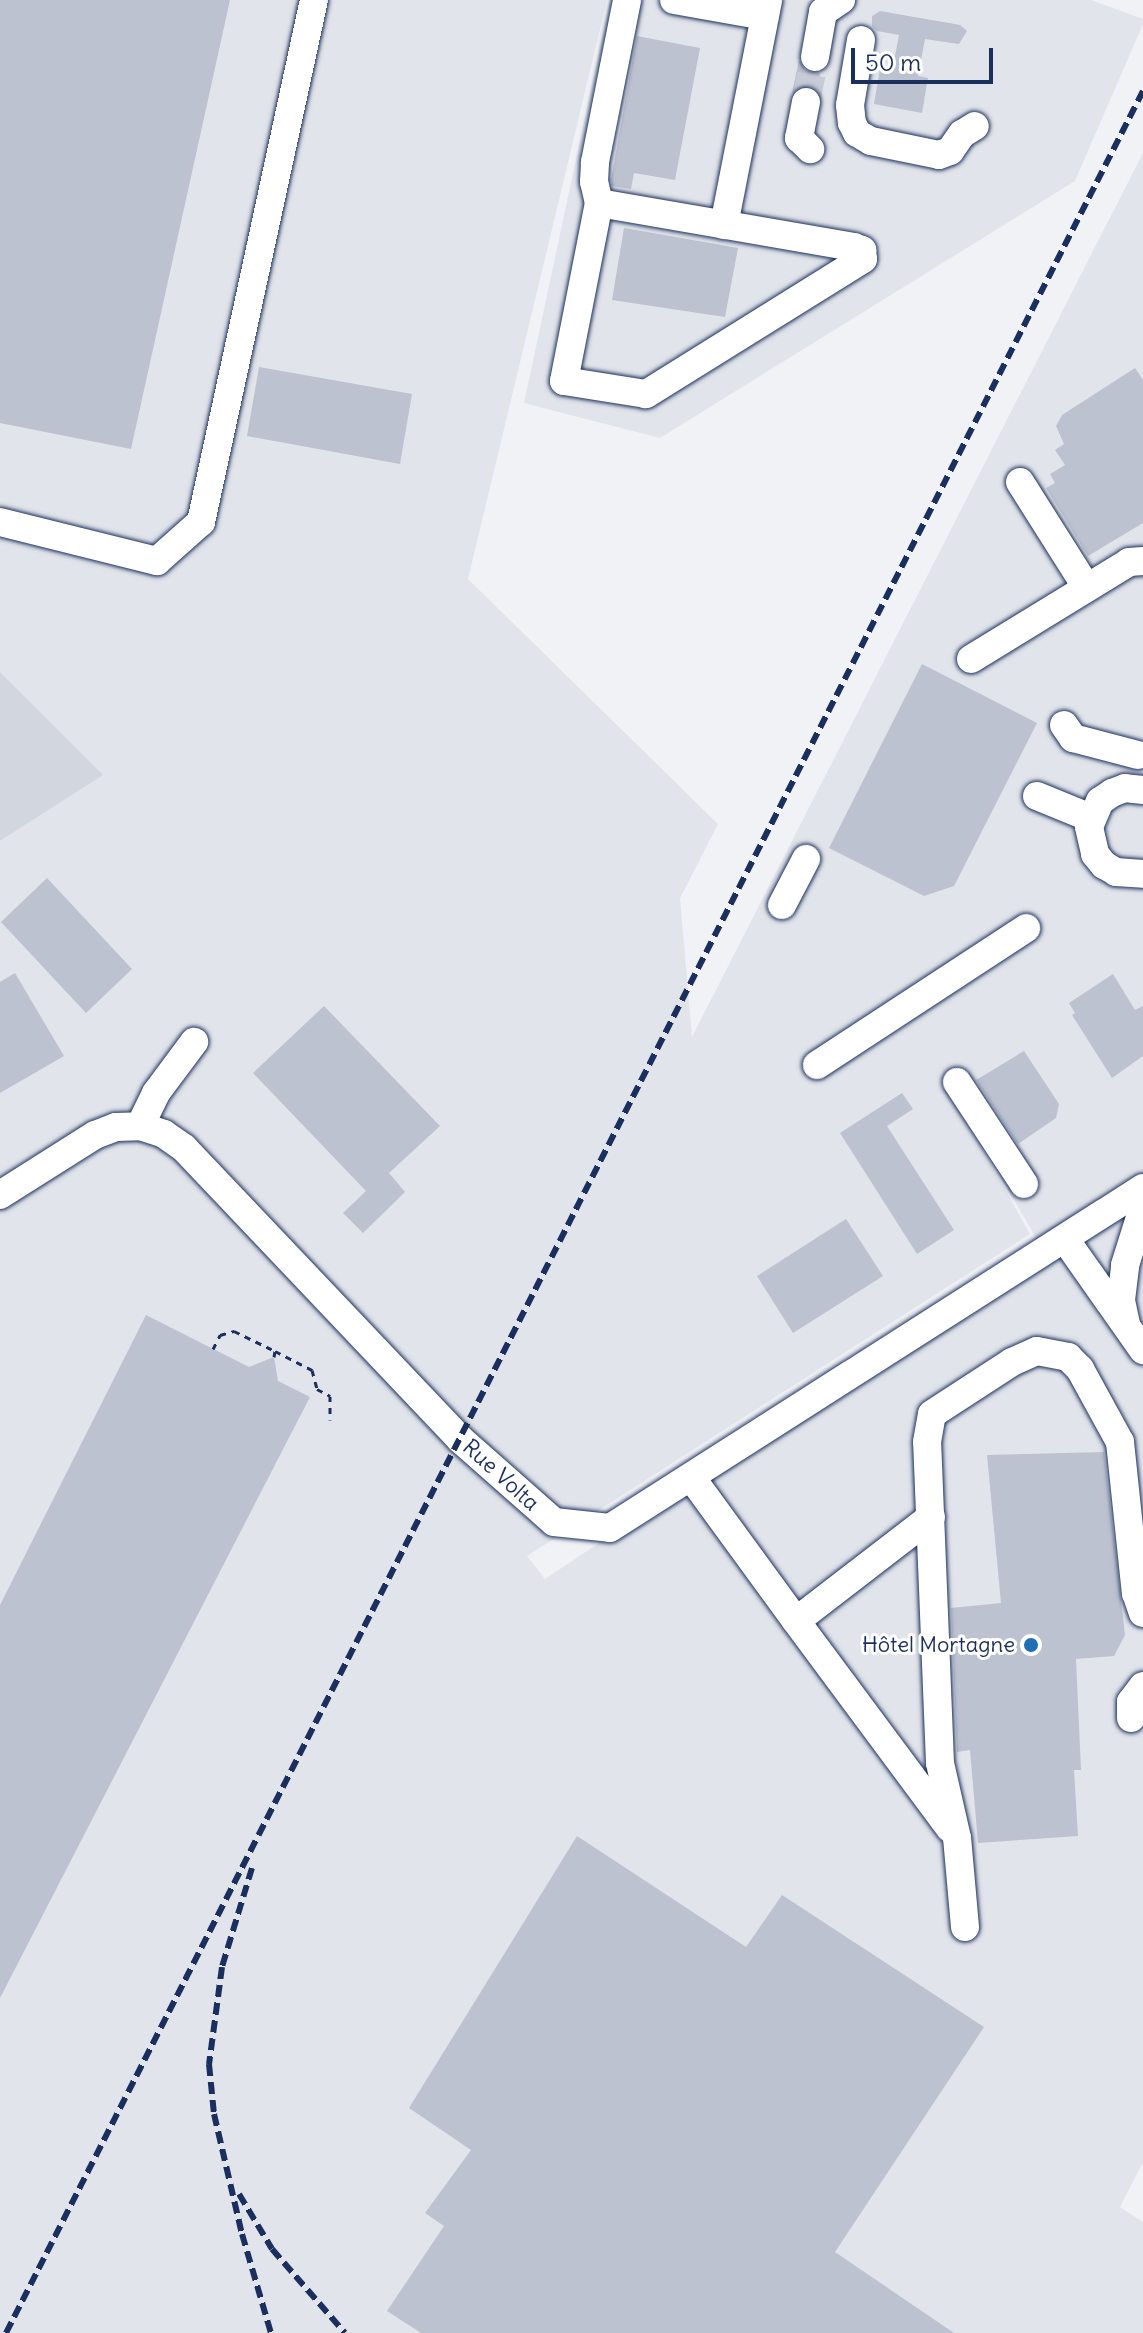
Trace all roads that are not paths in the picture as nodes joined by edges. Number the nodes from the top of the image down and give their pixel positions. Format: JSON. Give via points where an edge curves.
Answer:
{"nodes":[{"id":1,"x":314,"y":0,"type":"edge"},
{"id":2,"x":627,"y":0,"type":"edge"},
{"id":3,"x":674,"y":0,"type":"edge"},
{"id":4,"x":841,"y":0,"type":"edge"},
{"id":5,"x":766,"y":8,"type":"edge"},
{"id":6,"x":859,"y":50,"type":"dead end"},
{"id":7,"x":815,"y":57,"type":"tunnel mouth"},
{"id":8,"x":806,"y":102,"type":"tunnel mouth"},
{"id":9,"x":975,"y":126,"type":"dead end"},
{"id":10,"x":805,"y":144,"type":"dead end"},
{"id":11,"x":599,"y":203,"type":"junction"},
{"id":12,"x":724,"y":225,"type":"junction"},
{"id":13,"x":1020,"y":482,"type":"dead end"},
{"id":14,"x":0,"y":522,"type":"edge"},
{"id":15,"x":1143,"y":561,"type":"edge"},
{"id":16,"x":1087,"y":588,"type":"junction"},
{"id":17,"x":971,"y":659,"type":"dead end"},
{"id":18,"x":1064,"y":725,"type":"dead end"},
{"id":19,"x":1140,"y":756,"type":"edge"},
{"id":20,"x":1137,"y":789,"type":"edge"},
{"id":21,"x":1037,"y":796,"type":"dead end"},
{"id":22,"x":1091,"y":818,"type":"junction"},
{"id":23,"x":806,"y":859,"type":"dead end"},
{"id":24,"x":1143,"y":874,"type":"edge"},
{"id":25,"x":782,"y":905,"type":"dead end"},
{"id":26,"x":1026,"y":928,"type":"dead end"},
{"id":27,"x":194,"y":1042,"type":"dead end"},
{"id":28,"x":817,"y":1065,"type":"dead end"},
{"id":29,"x":957,"y":1082,"type":"dead end"},
{"id":30,"x":140,"y":1126,"type":"junction"},
{"id":31,"x":1024,"y":1184,"type":"dead end"},
{"id":32,"x":1143,"y":1188,"type":"edge"},
{"id":33,"x":0,"y":1195,"type":"edge"},
{"id":34,"x":1143,"y":1208,"type":"edge"},
{"id":35,"x":1065,"y":1239,"type":"junction"},
{"id":36,"x":1135,"y":1339,"type":"edge"},
{"id":37,"x":691,"y":1477,"type":"junction"},
{"id":38,"x":931,"y":1517,"type":"junction"},
{"id":39,"x":1143,"y":1613,"type":"edge"},
{"id":40,"x":796,"y":1621,"type":"junction"},
{"id":41,"x":1143,"y":1686,"type":"edge"},
{"id":42,"x":1131,"y":1718,"type":"dead end"},
{"id":43,"x":957,"y":1838,"type":"junction"},
{"id":44,"x":965,"y":1927,"type":"dead end"}],
"edges":[{"from":1,"to":14,"type":"street","via":[[201,522],[157,561]]},
{"from":2,"to":11,"type":"street","via":[[595,162]]},
{"from":3,"to":5,"type":"street"},
{"from":4,"to":7,"type":"street","via":[[823,12]]},
{"from":5,"to":12,"type":"street"},
{"from":6,"to":9,"type":"street","via":[[850,105],[857,133],[871,141],[939,155]]},
{"from":8,"to":10,"type":"street"},
{"from":11,"to":12,"type":"street"},
{"from":11,"to":12,"type":"street","via":[[564,381],[646,394],[863,259],[862,250],[854,247]]},
{"from":13,"to":16,"type":"street"},
{"from":15,"to":16,"type":"street","via":[[1129,562]]},
{"from":16,"to":17,"type":"street"},
{"from":18,"to":19,"type":"street","via":[[1073,738]]},
{"from":19,"to":20,"type":"street"},
{"from":20,"to":22,"type":"street","via":[[1112,793],[1100,801]]},
{"from":21,"to":22,"type":"street"},
{"from":22,"to":24,"type":"street","via":[[1090,841],[1104,865],[1116,872]]},
{"from":23,"to":25,"type":"street"},
{"from":26,"to":28,"type":"street"},
{"from":27,"to":30,"type":"street","via":[[156,1093]]},
{"from":29,"to":31,"type":"street"},
{"from":30,"to":33,"type":"street","via":[[95,1135]]},
{"from":30,"to":37,"type":"street","name":"Rue Volta","via":[[184,1148],[460,1439],[554,1522],[610,1528]]},
{"from":32,"to":35,"type":"street","name":"Rue Volta"},
{"from":34,"to":36,"type":"street","via":[[1125,1265],[1121,1300]]},
{"from":35,"to":36,"type":"street"},
{"from":35,"to":37,"type":"street","name":"Rue Volta"},
{"from":37,"to":40,"type":"street"},
{"from":38,"to":39,"type":"street","via":[[927,1442],[932,1414],[1037,1351],[1068,1357],[1120,1442],[1136,1593]]},
{"from":38,"to":40,"type":"street"},
{"from":38,"to":43,"type":"street","via":[[940,1763]]},
{"from":40,"to":43,"type":"street"},
{"from":41,"to":42,"type":"street","via":[[1131,1702]]},
{"from":43,"to":44,"type":"street"}]}
